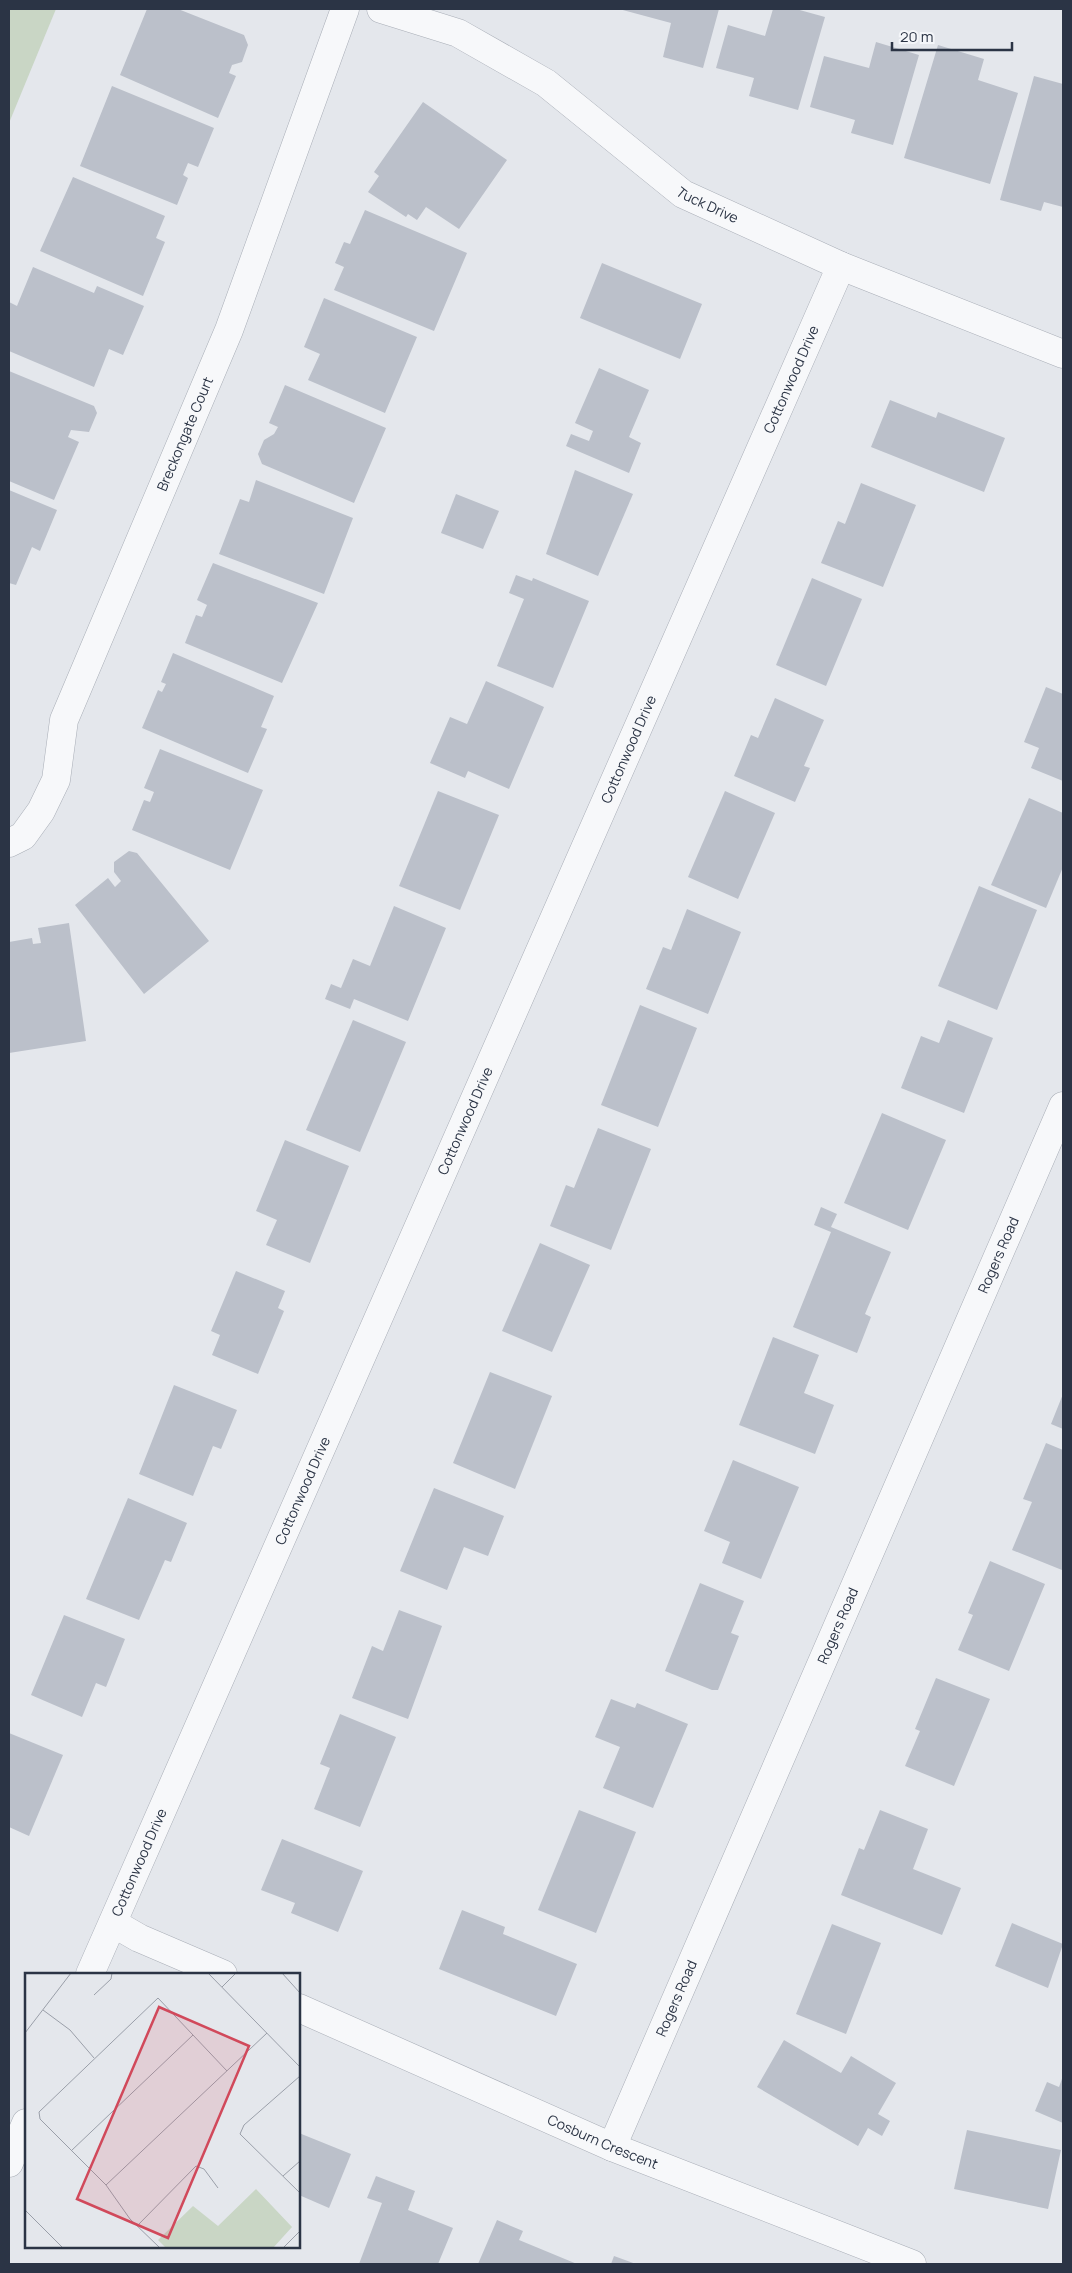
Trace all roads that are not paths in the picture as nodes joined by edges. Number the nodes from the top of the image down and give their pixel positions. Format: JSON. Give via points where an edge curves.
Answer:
{"nodes":[{"id":1,"x":345,"y":9,"type":"edge"},
{"id":2,"x":380,"y":9,"type":"edge"},
{"id":3,"x":841,"y":266,"type":"junction"},
{"id":4,"x":1063,"y":354,"type":"edge"},
{"id":5,"x":9,"y":842,"type":"edge"},
{"id":6,"x":1063,"y":1106,"type":"edge"},
{"id":7,"x":113,"y":1923,"type":"junction"},
{"id":8,"x":90,"y":1973,"type":"edge"},
{"id":9,"x":221,"y":1973,"type":"edge"},
{"id":10,"x":300,"y":2008,"type":"edge"},
{"id":11,"x":25,"y":2125,"type":"edge"},
{"id":12,"x":612,"y":2147,"type":"junction"},
{"id":13,"x":9,"y":2163,"type":"edge"},
{"id":14,"x":912,"y":2264,"type":"edge"}],
"edges":[{"from":1,"to":5,"type":"street","name":"Breckongate Court","via":[[228,330],[64,720],[56,780],[41,812],[24,836]]},
{"from":2,"to":3,"type":"street","name":"Tuck Drive","via":[[458,33],[546,83],[683,194]]},
{"from":3,"to":4,"type":"street","name":"Tuck Drive"},
{"from":3,"to":7,"type":"street","name":"Cottonwood Drive"},
{"from":6,"to":12,"type":"street","name":"Rogers Road"},
{"from":7,"to":8,"type":"street","name":"Cottonwood Drive"},
{"from":7,"to":9,"type":"street","via":[[139,1938]]},
{"from":10,"to":12,"type":"street","name":"Cosburn Crescent"},
{"from":11,"to":13,"type":"street"},
{"from":12,"to":14,"type":"street","name":"Cosburn Crescent"}]}
